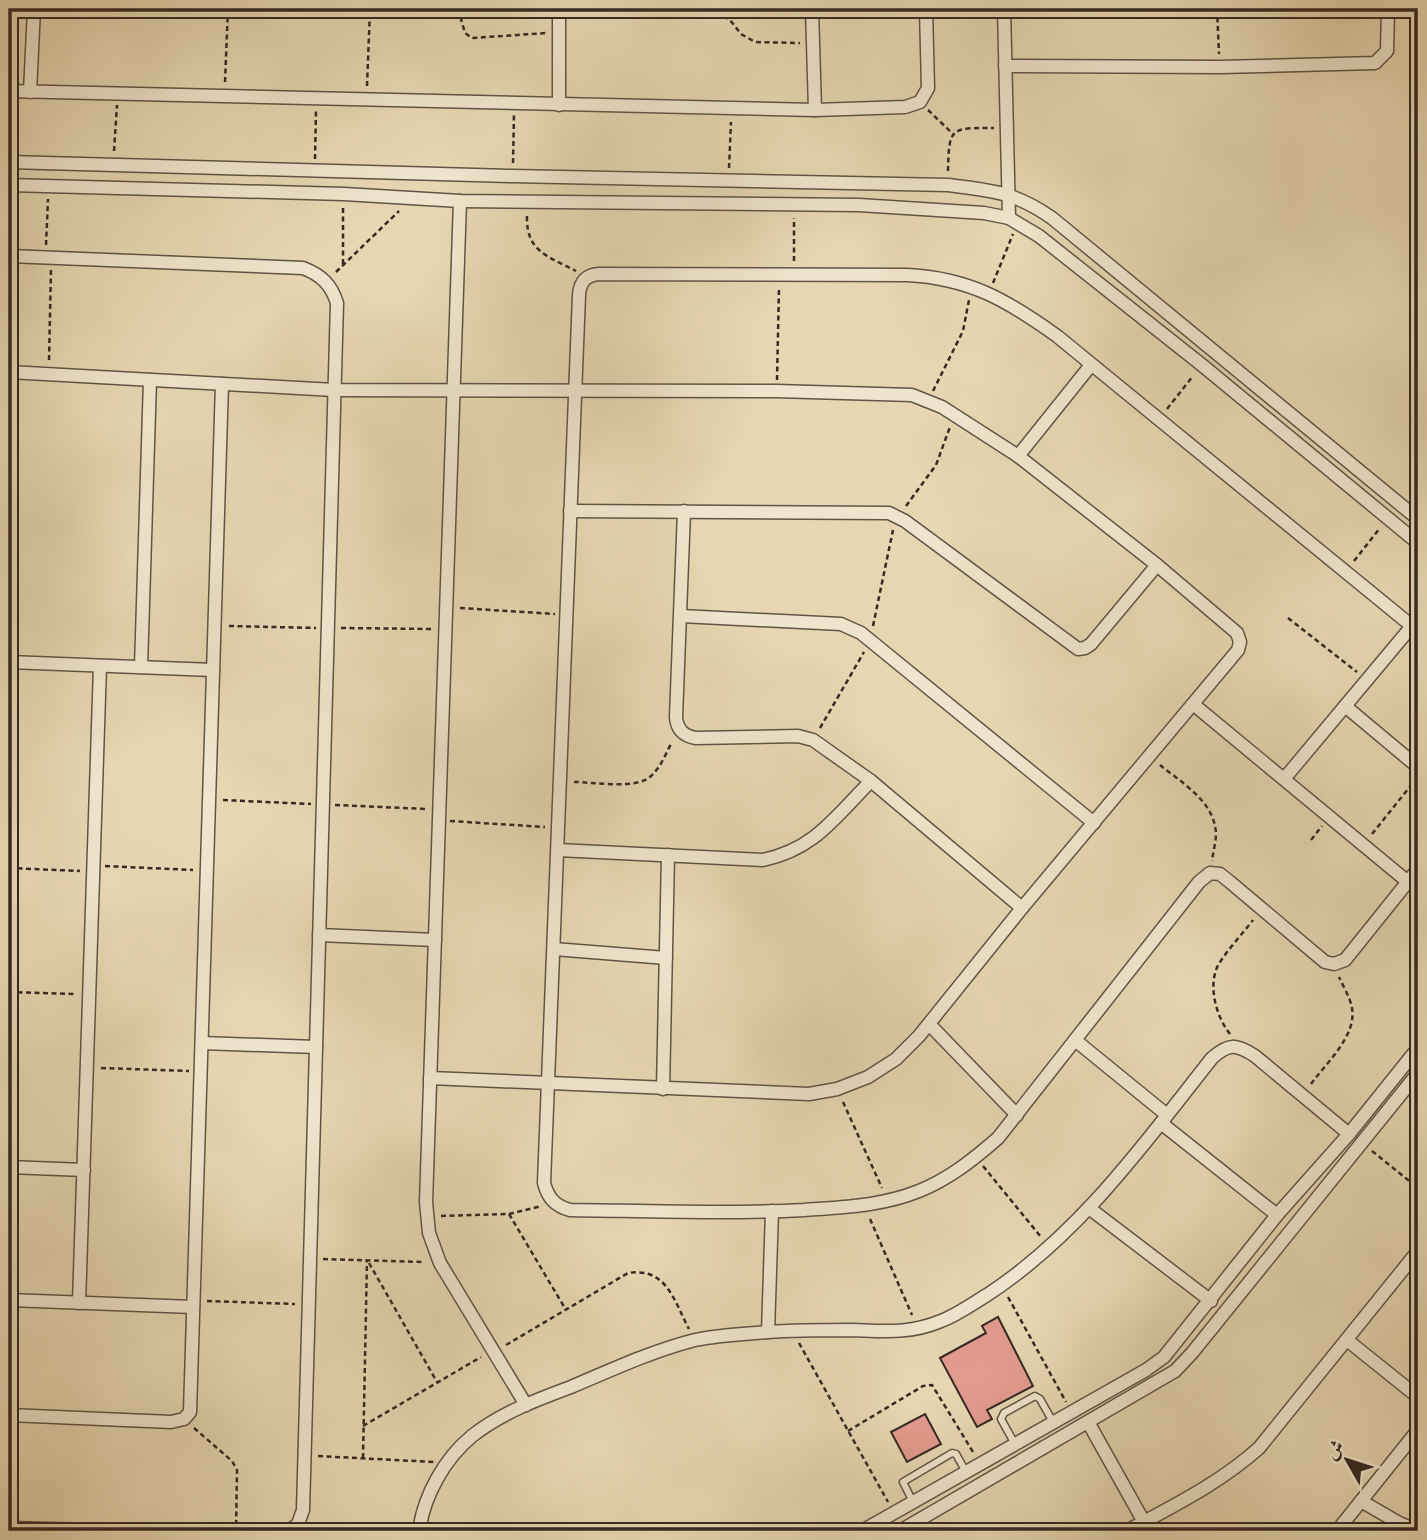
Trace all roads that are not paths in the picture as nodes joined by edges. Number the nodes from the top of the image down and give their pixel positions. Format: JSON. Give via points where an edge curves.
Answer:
{"nodes":[{"id":1,"x":34,"y":9,"type":"edge"},
{"id":2,"x":559,"y":9,"type":"edge"},
{"id":3,"x":812,"y":9,"type":"edge"},
{"id":4,"x":926,"y":9,"type":"edge"},
{"id":5,"x":1004,"y":9,"type":"edge"},
{"id":6,"x":1388,"y":9,"type":"edge"},
{"id":7,"x":1005,"y":66,"type":"junction"},
{"id":8,"x":9,"y":91,"type":"edge"},
{"id":9,"x":30,"y":92,"type":"junction"},
{"id":10,"x":559,"y":105,"type":"junction"},
{"id":11,"x":815,"y":110,"type":"junction"},
{"id":12,"x":9,"y":162,"type":"edge"},
{"id":13,"x":9,"y":185,"type":"edge"},
{"id":14,"x":1009,"y":194,"type":"junction"},
{"id":15,"x":460,"y":201,"type":"junction"},
{"id":16,"x":1013,"y":220,"type":"junction"},
{"id":17,"x":9,"y":256,"type":"edge"},
{"id":18,"x":1091,"y":365,"type":"junction"},
{"id":19,"x":9,"y":372,"type":"edge"},
{"id":20,"x":150,"y":380,"type":"junction"},
{"id":21,"x":222,"y":384,"type":"junction"},
{"id":22,"x":334,"y":390,"type":"junction"},
{"id":23,"x":454,"y":390,"type":"junction"},
{"id":24,"x":575,"y":390,"type":"junction"},
{"id":25,"x":1018,"y":456,"type":"junction"},
{"id":26,"x":684,"y":510,"type":"junction"},
{"id":27,"x":570,"y":512,"type":"junction"},
{"id":28,"x":1418,"y":519,"type":"edge"},
{"id":29,"x":1418,"y":543,"type":"edge"},
{"id":30,"x":1157,"y":565,"type":"junction"},
{"id":31,"x":681,"y":617,"type":"junction"},
{"id":32,"x":1415,"y":629,"type":"edge"},
{"id":33,"x":9,"y":662,"type":"edge"},
{"id":34,"x":100,"y":666,"type":"junction"},
{"id":35,"x":141,"y":667,"type":"junction"},
{"id":36,"x":213,"y":670,"type":"junction"},
{"id":37,"x":1193,"y":704,"type":"junction"},
{"id":38,"x":1345,"y":706,"type":"junction"},
{"id":39,"x":1418,"y":767,"type":"edge"},
{"id":40,"x":1284,"y":779,"type":"junction"},
{"id":41,"x":871,"y":781,"type":"junction"},
{"id":42,"x":1094,"y":823,"type":"junction"},
{"id":43,"x":558,"y":850,"type":"junction"},
{"id":44,"x":668,"y":855,"type":"junction"},
{"id":45,"x":1418,"y":869,"type":"edge"},
{"id":46,"x":1408,"y":882,"type":"junction"},
{"id":47,"x":1022,"y":908,"type":"junction"},
{"id":48,"x":319,"y":934,"type":"junction"},
{"id":49,"x":435,"y":940,"type":"junction"},
{"id":50,"x":554,"y":949,"type":"junction"},
{"id":51,"x":666,"y":958,"type":"junction"},
{"id":52,"x":929,"y":1024,"type":"junction"},
{"id":53,"x":1075,"y":1040,"type":"junction"},
{"id":54,"x":202,"y":1042,"type":"junction"},
{"id":55,"x":316,"y":1047,"type":"junction"},
{"id":56,"x":1418,"y":1048,"type":"edge"},
{"id":57,"x":1418,"y":1073,"type":"edge"},
{"id":58,"x":430,"y":1078,"type":"junction"},
{"id":59,"x":550,"y":1084,"type":"junction"},
{"id":60,"x":663,"y":1089,"type":"junction"},
{"id":61,"x":1017,"y":1115,"type":"junction"},
{"id":62,"x":1164,"y":1119,"type":"junction"},
{"id":63,"x":1349,"y":1133,"type":"junction"},
{"id":64,"x":9,"y":1167,"type":"edge"},
{"id":65,"x":83,"y":1170,"type":"junction"},
{"id":66,"x":1089,"y":1208,"type":"junction"},
{"id":67,"x":772,"y":1212,"type":"junction"},
{"id":68,"x":1277,"y":1215,"type":"junction"},
{"id":69,"x":1418,"y":1251,"type":"edge"},
{"id":70,"x":9,"y":1300,"type":"edge"},
{"id":71,"x":1211,"y":1301,"type":"junction"},
{"id":72,"x":79,"y":1303,"type":"junction"},
{"id":73,"x":193,"y":1304,"type":"junction"},
{"id":74,"x":768,"y":1332,"type":"junction"},
{"id":75,"x":1347,"y":1340,"type":"junction"},
{"id":76,"x":1418,"y":1397,"type":"edge"},
{"id":77,"x":526,"y":1405,"type":"junction"},
{"id":78,"x":9,"y":1415,"type":"edge"},
{"id":79,"x":1053,"y":1422,"type":"junction"},
{"id":80,"x":1088,"y":1422,"type":"junction"},
{"id":81,"x":1418,"y":1430,"type":"edge"},
{"id":82,"x":1015,"y":1444,"type":"junction"},
{"id":83,"x":966,"y":1472,"type":"junction"},
{"id":84,"x":913,"y":1502,"type":"junction"},
{"id":85,"x":1361,"y":1502,"type":"junction"},
{"id":86,"x":1144,"y":1522,"type":"junction"},
{"id":87,"x":9,"y":1528,"type":"edge"},
{"id":88,"x":135,"y":1531,"type":"edge"},
{"id":89,"x":289,"y":1531,"type":"edge"},
{"id":90,"x":419,"y":1531,"type":"edge"},
{"id":91,"x":862,"y":1531,"type":"edge"},
{"id":92,"x":900,"y":1531,"type":"edge"},
{"id":93,"x":1127,"y":1531,"type":"edge"},
{"id":94,"x":1337,"y":1531,"type":"edge"},
{"id":95,"x":1418,"y":1531,"type":"edge"}],
"edges":[{"from":1,"to":9,"type":"street"},
{"from":2,"to":10,"type":"street"},
{"from":3,"to":11,"type":"street"},
{"from":4,"to":11,"type":"street","via":[[928,88],[920,103]]},
{"from":5,"to":7,"type":"street"},
{"from":6,"to":7,"type":"street","via":[[1387,51],[1375,63]]},
{"from":7,"to":14,"type":"street"},
{"from":8,"to":9,"type":"street"},
{"from":9,"to":10,"type":"street"},
{"from":10,"to":11,"type":"street"},
{"from":12,"to":14,"type":"street","via":[[948,185]]},
{"from":13,"to":15,"type":"street"},
{"from":14,"to":16,"type":"street"},
{"from":14,"to":28,"type":"street","via":[[1052,218]]},
{"from":15,"to":16,"type":"street","via":[[859,205],[984,213]]},
{"from":15,"to":23,"type":"street"},
{"from":16,"to":29,"type":"street","via":[[1202,365]]},
{"from":17,"to":22,"type":"street","via":[[303,268],[316,273],[327,282],[337,303]]},
{"from":18,"to":24,"type":"street","via":[[1022,311],[990,293],[950,280],[918,275],[599,274],[587,277],[579,288]]},
{"from":18,"to":25,"type":"street"},
{"from":18,"to":32,"type":"street"},
{"from":19,"to":20,"type":"street"},
{"from":20,"to":21,"type":"street"},
{"from":20,"to":35,"type":"street"},
{"from":21,"to":22,"type":"street"},
{"from":21,"to":36,"type":"street"},
{"from":22,"to":23,"type":"street"},
{"from":22,"to":48,"type":"street"},
{"from":23,"to":24,"type":"street"},
{"from":23,"to":49,"type":"street"},
{"from":24,"to":25,"type":"street","via":[[895,393],[929,401]]},
{"from":24,"to":27,"type":"street"},
{"from":25,"to":30,"type":"street"},
{"from":26,"to":27,"type":"street"},
{"from":26,"to":30,"type":"street","via":[[877,512],[899,517],[1078,649],[1091,644]]},
{"from":26,"to":31,"type":"street"},
{"from":27,"to":43,"type":"street"},
{"from":30,"to":37,"type":"street","via":[[1237,633],[1240,642]]},
{"from":31,"to":41,"type":"street","via":[[678,729],[696,738],[798,736],[813,740]]},
{"from":31,"to":42,"type":"street","via":[[841,624],[861,633]]},
{"from":32,"to":38,"type":"street"},
{"from":33,"to":34,"type":"street"},
{"from":34,"to":35,"type":"street"},
{"from":34,"to":65,"type":"street"},
{"from":35,"to":36,"type":"street"},
{"from":36,"to":54,"type":"street"},
{"from":37,"to":40,"type":"street"},
{"from":37,"to":42,"type":"street"},
{"from":38,"to":39,"type":"street"},
{"from":38,"to":40,"type":"street"},
{"from":40,"to":46,"type":"street"},
{"from":41,"to":44,"type":"street","via":[[818,835],[785,855],[763,860]]},
{"from":41,"to":47,"type":"street"},
{"from":42,"to":47,"type":"street"},
{"from":43,"to":44,"type":"street"},
{"from":43,"to":50,"type":"street"},
{"from":44,"to":51,"type":"street"},
{"from":45,"to":46,"type":"street"},
{"from":46,"to":53,"type":"street","via":[[1345,960],[1334,964],[1325,962],[1220,874],[1210,873]]},
{"from":47,"to":52,"type":"street"},
{"from":48,"to":49,"type":"street"},
{"from":48,"to":55,"type":"street"},
{"from":49,"to":58,"type":"street"},
{"from":50,"to":51,"type":"street"},
{"from":50,"to":59,"type":"street"},
{"from":51,"to":60,"type":"street"},
{"from":52,"to":60,"type":"street","via":[[896,1059],[837,1089],[808,1094]]},
{"from":52,"to":61,"type":"street"},
{"from":53,"to":61,"type":"street"},
{"from":53,"to":62,"type":"street"},
{"from":54,"to":55,"type":"street"},
{"from":54,"to":73,"type":"street"},
{"from":55,"to":89,"type":"street","via":[[303,1510],[298,1524]]},
{"from":56,"to":63,"type":"street"},
{"from":57,"to":80,"type":"street","via":[[1184,1363]]},
{"from":58,"to":59,"type":"street"},
{"from":58,"to":77,"type":"street","via":[[429,1233],[440,1263]]},
{"from":59,"to":60,"type":"street"},
{"from":59,"to":67,"type":"street","via":[[544,1183],[554,1203],[570,1210]]},
{"from":61,"to":67,"type":"street","via":[[976,1157],[919,1191],[864,1206]]},
{"from":62,"to":63,"type":"street","via":[[1212,1058],[1224,1048],[1240,1046]]},
{"from":62,"to":66,"type":"street"},
{"from":62,"to":68,"type":"street"},
{"from":63,"to":68,"type":"street"},
{"from":64,"to":65,"type":"street"},
{"from":65,"to":72,"type":"street"},
{"from":66,"to":71,"type":"street"},
{"from":66,"to":74,"type":"street","via":[[1002,1285],[942,1321],[891,1333]]},
{"from":67,"to":74,"type":"street"},
{"from":68,"to":71,"type":"street"},
{"from":69,"to":75,"type":"street"},
{"from":70,"to":72,"type":"street"},
{"from":71,"to":79,"type":"street","via":[[1164,1357]]},
{"from":72,"to":73,"type":"street"},
{"from":73,"to":78,"type":"street","via":[[190,1412],[184,1419]]},
{"from":74,"to":77,"type":"street","via":[[695,1340]]},
{"from":75,"to":76,"type":"street"},
{"from":75,"to":86,"type":"street","via":[[1245,1461]]},
{"from":77,"to":90,"type":"street","via":[[470,1438],[447,1463],[431,1490]]},
{"from":79,"to":82,"type":"street"},
{"from":79,"to":82,"type":"lane","via":[[1035,1396],[1004,1413],[1001,1419]]},
{"from":80,"to":86,"type":"street"},
{"from":80,"to":92,"type":"street"},
{"from":81,"to":85,"type":"street"},
{"from":82,"to":83,"type":"street"},
{"from":83,"to":84,"type":"street"},
{"from":83,"to":84,"type":"lane","via":[[952,1453],[903,1482]]},
{"from":84,"to":91,"type":"street"},
{"from":85,"to":94,"type":"street"},
{"from":85,"to":95,"type":"street"},
{"from":86,"to":93,"type":"street"},
{"from":87,"to":88,"type":"street"}]}
